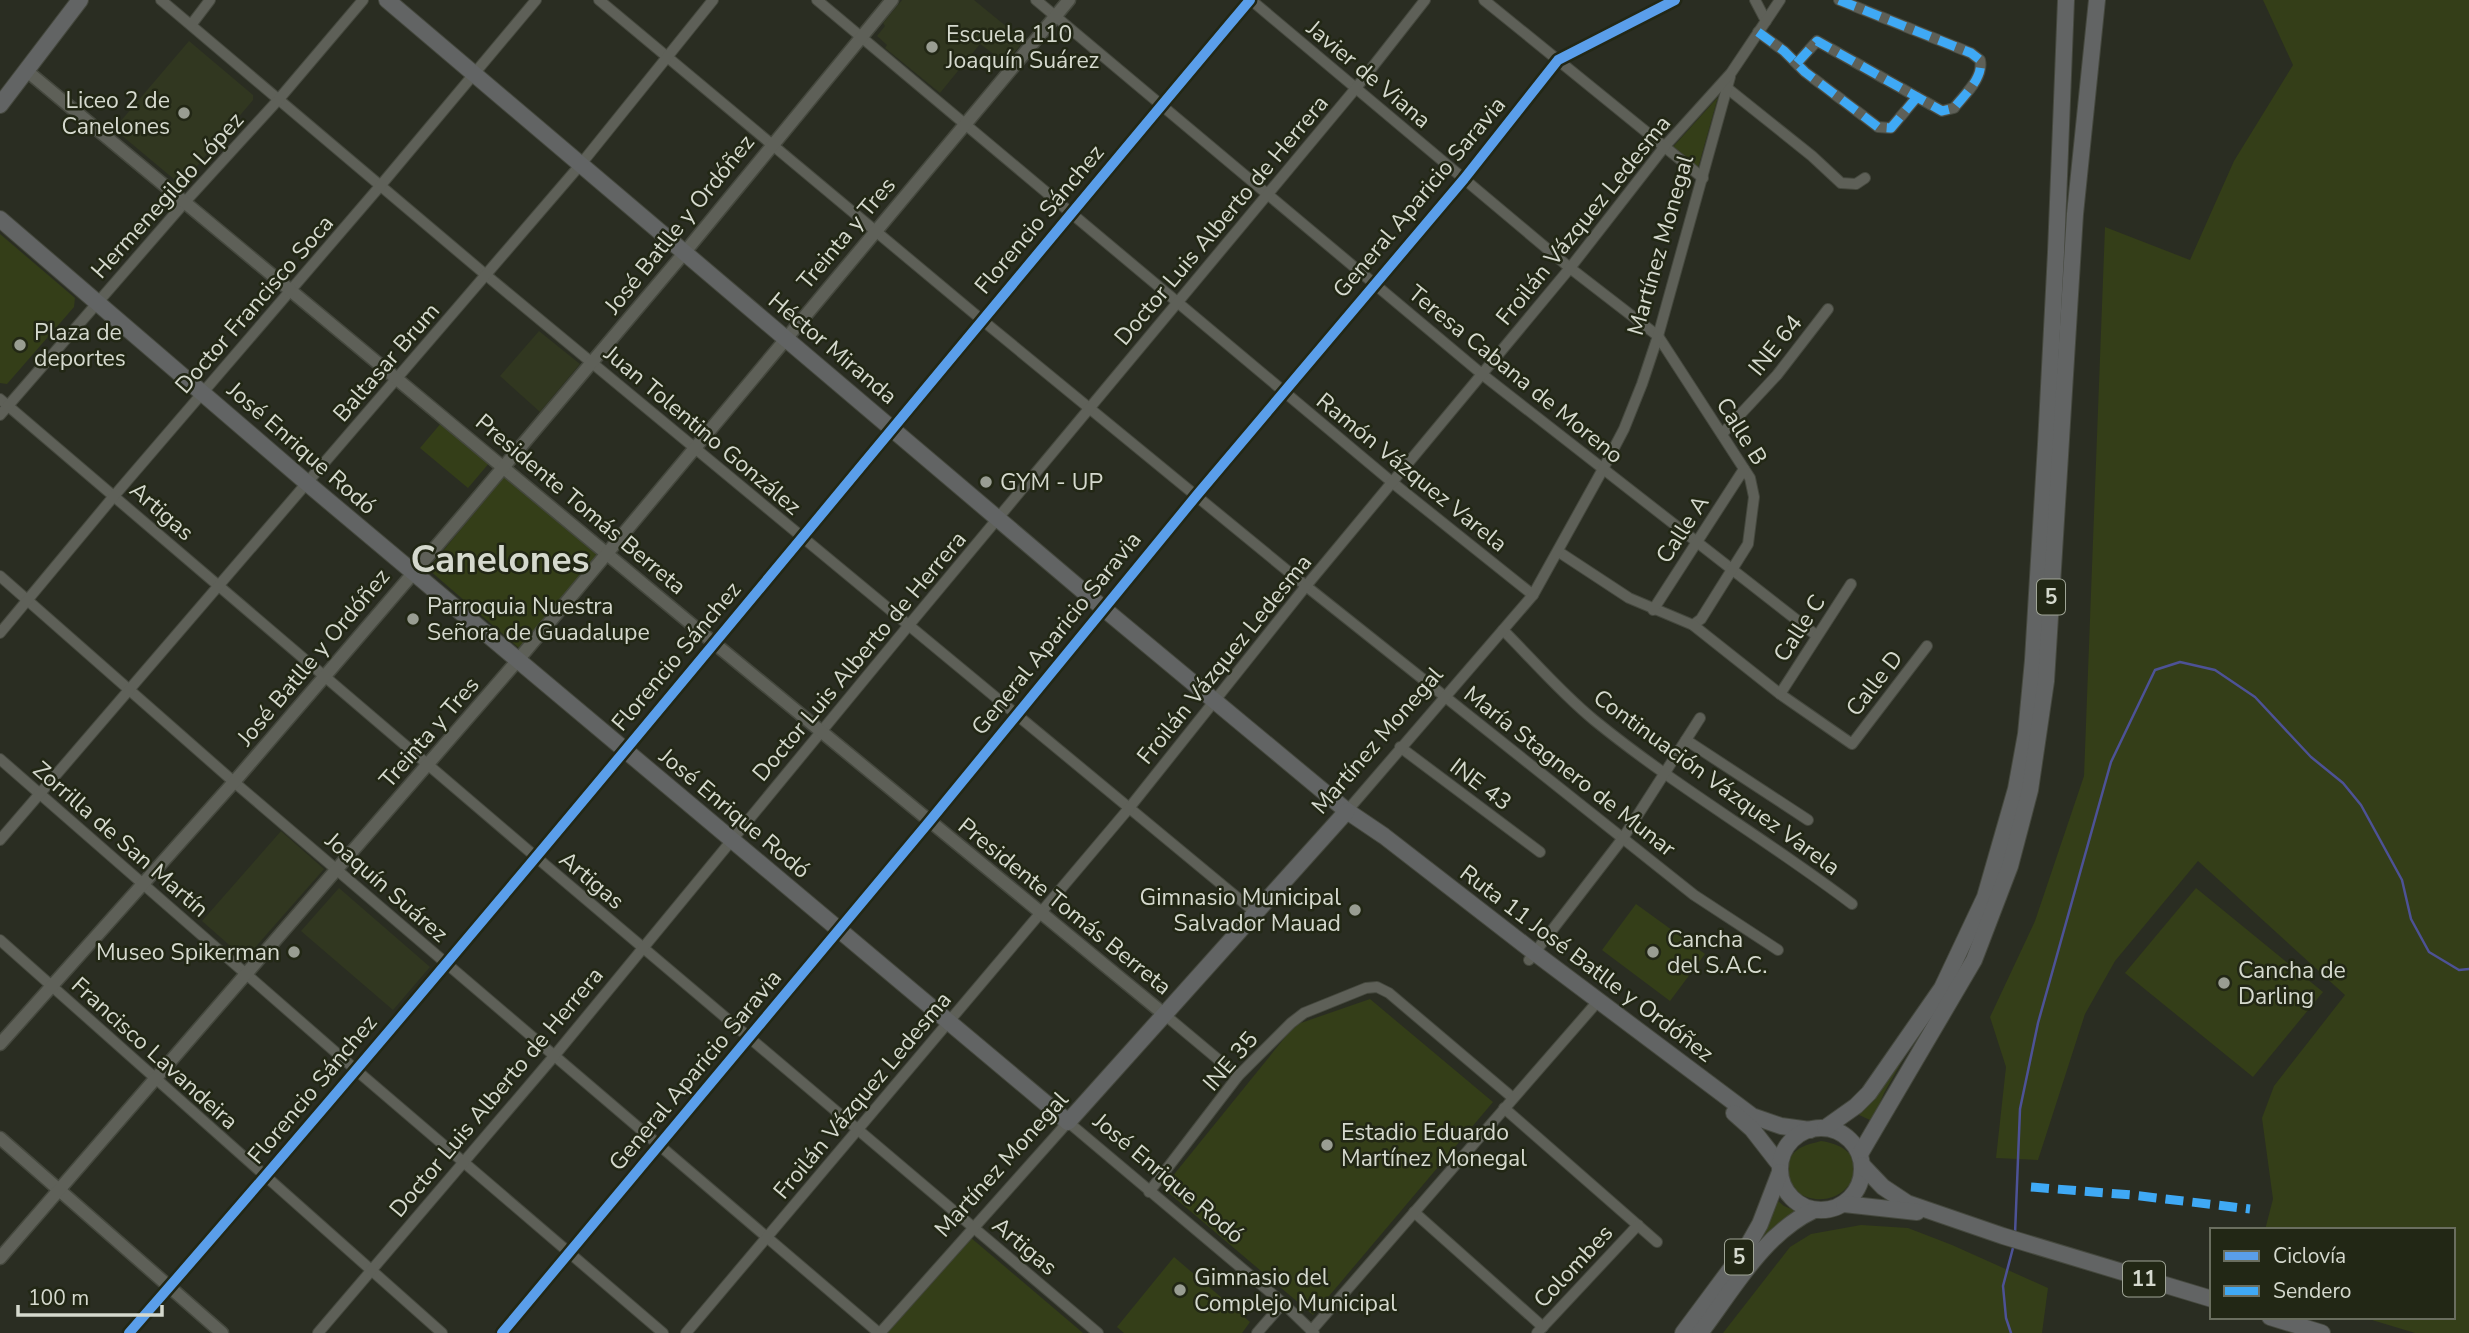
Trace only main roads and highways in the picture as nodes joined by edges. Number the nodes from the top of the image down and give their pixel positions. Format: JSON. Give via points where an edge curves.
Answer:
{"nodes":[{"id":1,"x":80,"y":0,"type":"edge"},
{"id":2,"x":387,"y":0,"type":"edge"},
{"id":3,"x":2066,"y":0,"type":"edge"},
{"id":4,"x":2097,"y":0,"type":"edge"},
{"id":5,"x":0,"y":105,"type":"edge"},
{"id":6,"x":0,"y":219,"type":"edge"},
{"id":7,"x":1344,"y":814,"type":"junction"},
{"id":8,"x":1595,"y":1003,"type":"junction"},
{"id":9,"x":1068,"y":1122,"type":"joint"},
{"id":10,"x":1817,"y":1129,"type":"junction"},
{"id":11,"x":1861,"y":1160,"type":"junction"},
{"id":12,"x":1780,"y":1169,"type":"junction"},
{"id":13,"x":1844,"y":1204,"type":"junction"},
{"id":14,"x":1814,"y":1210,"type":"junction"},
{"id":15,"x":1937,"y":1214,"type":"junction"},
{"id":16,"x":2210,"y":1298,"type":"edge"},
{"id":17,"x":2276,"y":1319,"type":"edge"},
{"id":18,"x":1683,"y":1333,"type":"edge"},
{"id":19,"x":1700,"y":1333,"type":"edge"},
{"id":20,"x":2322,"y":1333,"type":"edge"}],
"edges":[{"from":1,"to":5,"type":"highway"},
{"from":2,"to":7,"type":"highway","name":"Héctor Miranda"},
{"from":3,"to":10,"type":"highway","number":"5","via":[[2034,660],[2016,789],[1986,897],[1942,988],[1869,1093],[1856,1107]]},
{"from":4,"to":11,"type":"highway","number":"5","via":[[2075,214],[2046,681],[2030,790],[2010,866],[1974,960]]},
{"from":6,"to":9,"type":"highway","name":"José Enrique Rodó"},
{"from":7,"to":8,"type":"highway","name":"Ruta 11 José Batlle y Ordóñez","via":[[1384,836]]},
{"from":7,"to":9,"type":"highway","name":"Martínez Monegal"},
{"from":8,"to":10,"type":"highway","name":"Ruta 11 José Batlle y Ordóñez","via":[[1752,1116],[1781,1126]]},
{"from":8,"to":12,"type":"highway","name":"Ruta 11 José Batlle y Ordóñez","via":[[1741,1119]]},
{"from":10,"to":11,"type":"highway","via":[[1842,1134]]},
{"from":10,"to":12,"type":"highway","via":[[1801,1133],[1787,1147]]},
{"from":11,"to":13,"type":"highway","via":[[1859,1187]]},
{"from":11,"to":15,"type":"highway","number":"11","via":[[1894,1195]]},
{"from":12,"to":14,"type":"highway","via":[[1785,1190],[1797,1203]]},
{"from":12,"to":18,"type":"highway","number":"5","via":[[1747,1247]]},
{"from":13,"to":14,"type":"highway"},
{"from":13,"to":15,"type":"highway","number":"11"},
{"from":14,"to":19,"type":"highway","number":"5","via":[[1773,1239]]},
{"from":15,"to":16,"type":"highway","number":"11"},
{"from":17,"to":20,"type":"highway"}]}
